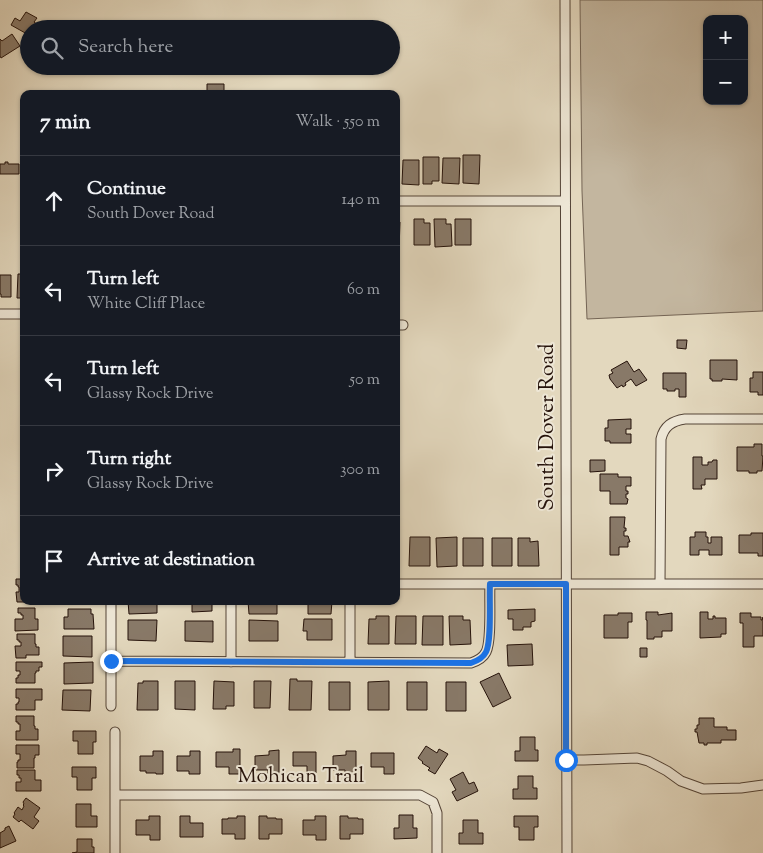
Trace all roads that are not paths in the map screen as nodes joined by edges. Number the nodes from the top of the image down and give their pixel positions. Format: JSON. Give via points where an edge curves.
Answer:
{"nodes":[{"id":1,"x":565,"y":0,"type":"edge"},
{"id":2,"x":400,"y":201,"type":"edge"},
{"id":3,"x":565,"y":201,"type":"junction"},
{"id":4,"x":0,"y":314,"type":"edge"},
{"id":5,"x":20,"y":314,"type":"edge"},
{"id":6,"x":763,"y":419,"type":"edge"},
{"id":7,"x":400,"y":584,"type":"edge"},
{"id":8,"x":490,"y":584,"type":"junction"},
{"id":9,"x":566,"y":584,"type":"junction"},
{"id":10,"x":660,"y":584,"type":"junction"},
{"id":11,"x":763,"y":584,"type":"edge"},
{"id":12,"x":111,"y":605,"type":"edge"},
{"id":13,"x":231,"y":605,"type":"edge"},
{"id":14,"x":350,"y":605,"type":"edge"},
{"id":15,"x":111,"y":661,"type":"junction"},
{"id":16,"x":231,"y":662,"type":"junction"},
{"id":17,"x":350,"y":662,"type":"junction"},
{"id":18,"x":111,"y":706,"type":"dead end"},
{"id":19,"x":115,"y":732,"type":"dead end"},
{"id":20,"x":566,"y":760,"type":"junction"},
{"id":21,"x":763,"y":785,"type":"edge"},
{"id":22,"x":115,"y":795,"type":"junction"},
{"id":23,"x":115,"y":853,"type":"edge"},
{"id":24,"x":437,"y":853,"type":"edge"},
{"id":25,"x":567,"y":853,"type":"edge"}],
"edges":[{"from":1,"to":3,"type":"street","name":"South Dover Road"},
{"from":2,"to":3,"type":"street"},
{"from":3,"to":9,"type":"street","name":"South Dover Road"},
{"from":4,"to":5,"type":"street"},
{"from":6,"to":10,"type":"street","via":[[685,419],[665,429],[661,439]]},
{"from":7,"to":8,"type":"street"},
{"from":8,"to":9,"type":"street"},
{"from":8,"to":17,"type":"street","via":[[489,641],[487,651],[477,661]]},
{"from":9,"to":10,"type":"street"},
{"from":9,"to":20,"type":"street","name":"South Dover Road"},
{"from":10,"to":11,"type":"street"},
{"from":12,"to":15,"type":"street"},
{"from":13,"to":16,"type":"street"},
{"from":14,"to":17,"type":"street"},
{"from":15,"to":16,"type":"street"},
{"from":15,"to":18,"type":"street"},
{"from":16,"to":17,"type":"street"},
{"from":19,"to":22,"type":"street"},
{"from":20,"to":21,"type":"street","via":[[637,758],[666,770],[681,781],[703,788]]},
{"from":20,"to":25,"type":"street","name":"South Dover Road"},
{"from":22,"to":23,"type":"street"},
{"from":22,"to":24,"type":"street","name":"Mohican Trail","via":[[420,795],[433,802],[437,813]]}]}
